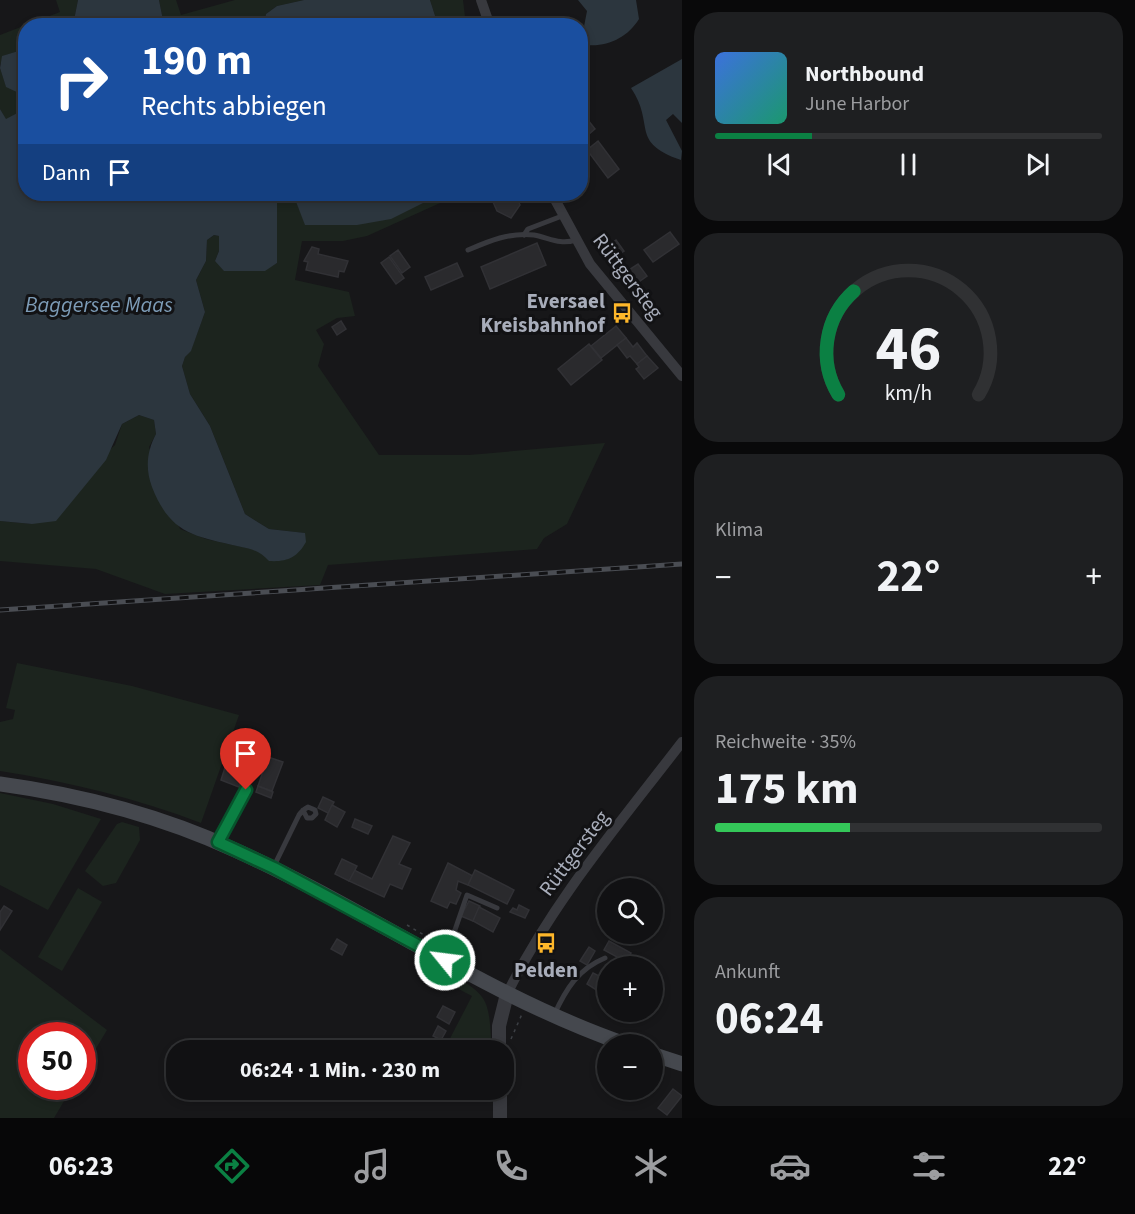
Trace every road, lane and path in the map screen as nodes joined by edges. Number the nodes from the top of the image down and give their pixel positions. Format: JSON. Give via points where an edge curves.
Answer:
{"nodes":[{"id":1,"x":482,"y":0,"type":"edge"},
{"id":2,"x":488,"y":18,"type":"edge"},
{"id":3,"x":555,"y":201,"type":"edge"},
{"id":4,"x":562,"y":216,"type":"junction"},
{"id":5,"x":524,"y":235,"type":"junction"},
{"id":6,"x":576,"y":240,"type":"junction"},
{"id":7,"x":468,"y":250,"type":"dead end"},
{"id":8,"x":682,"y":376,"type":"edge"},
{"id":9,"x":682,"y":742,"type":"edge"},
{"id":10,"x":0,"y":784,"type":"edge"},
{"id":11,"x":246,"y":790,"type":"dead end"},
{"id":12,"x":303,"y":810,"type":"dead end"},
{"id":13,"x":218,"y":842,"type":"junction"},
{"id":14,"x":273,"y":868,"type":"junction"},
{"id":15,"x":497,"y":908,"type":"dead end"},
{"id":16,"x":445,"y":960,"type":"junction"},
{"id":17,"x":597,"y":962,"type":"edge"},
{"id":18,"x":507,"y":994,"type":"junction"},
{"id":19,"x":529,"y":1005,"type":"junction"},
{"id":20,"x":554,"y":1016,"type":"junction"},
{"id":21,"x":600,"y":1034,"type":"edge"},
{"id":22,"x":503,"y":1040,"type":"edge"},
{"id":23,"x":510,"y":1040,"type":"edge"},
{"id":24,"x":663,"y":1058,"type":"edge"},
{"id":25,"x":682,"y":1064,"type":"edge"},
{"id":26,"x":503,"y":1100,"type":"edge"},
{"id":27,"x":500,"y":1118,"type":"edge"}],
"edges":[{"from":1,"to":2,"type":"street"},
{"from":3,"to":4,"type":"street","name":"Rüttgersteg"},
{"from":4,"to":5,"type":"lane","via":[[528,229]]},
{"from":4,"to":6,"type":"street","name":"Rüttgersteg"},
{"from":5,"to":6,"type":"lane","via":[[559,243]]},
{"from":5,"to":7,"type":"lane","via":[[495,239]]},
{"from":6,"to":8,"type":"street","name":"Rüttgersteg","via":[[590,264]]},
{"from":9,"to":18,"type":"street","name":"Rüttgersteg","via":[[555,910],[526,954]]},
{"from":10,"to":13,"type":"main road","via":[[106,804]]},
{"from":11,"to":13,"type":"lane"},
{"from":12,"to":14,"type":"lane"},
{"from":13,"to":14,"type":"main road"},
{"from":14,"to":16,"type":"main road"},
{"from":15,"to":16,"type":"lane","via":[[466,895]]},
{"from":16,"to":18,"type":"main road"},
{"from":17,"to":20,"type":"lane","via":[[572,981]]},
{"from":18,"to":19,"type":"main road"},
{"from":18,"to":22,"type":"street","via":[[500,1026]]},
{"from":19,"to":20,"type":"main road"},
{"from":19,"to":23,"type":"path","via":[[517,1020]]},
{"from":20,"to":21,"type":"main road"},
{"from":24,"to":25,"type":"main road"},
{"from":26,"to":27,"type":"street"}]}
